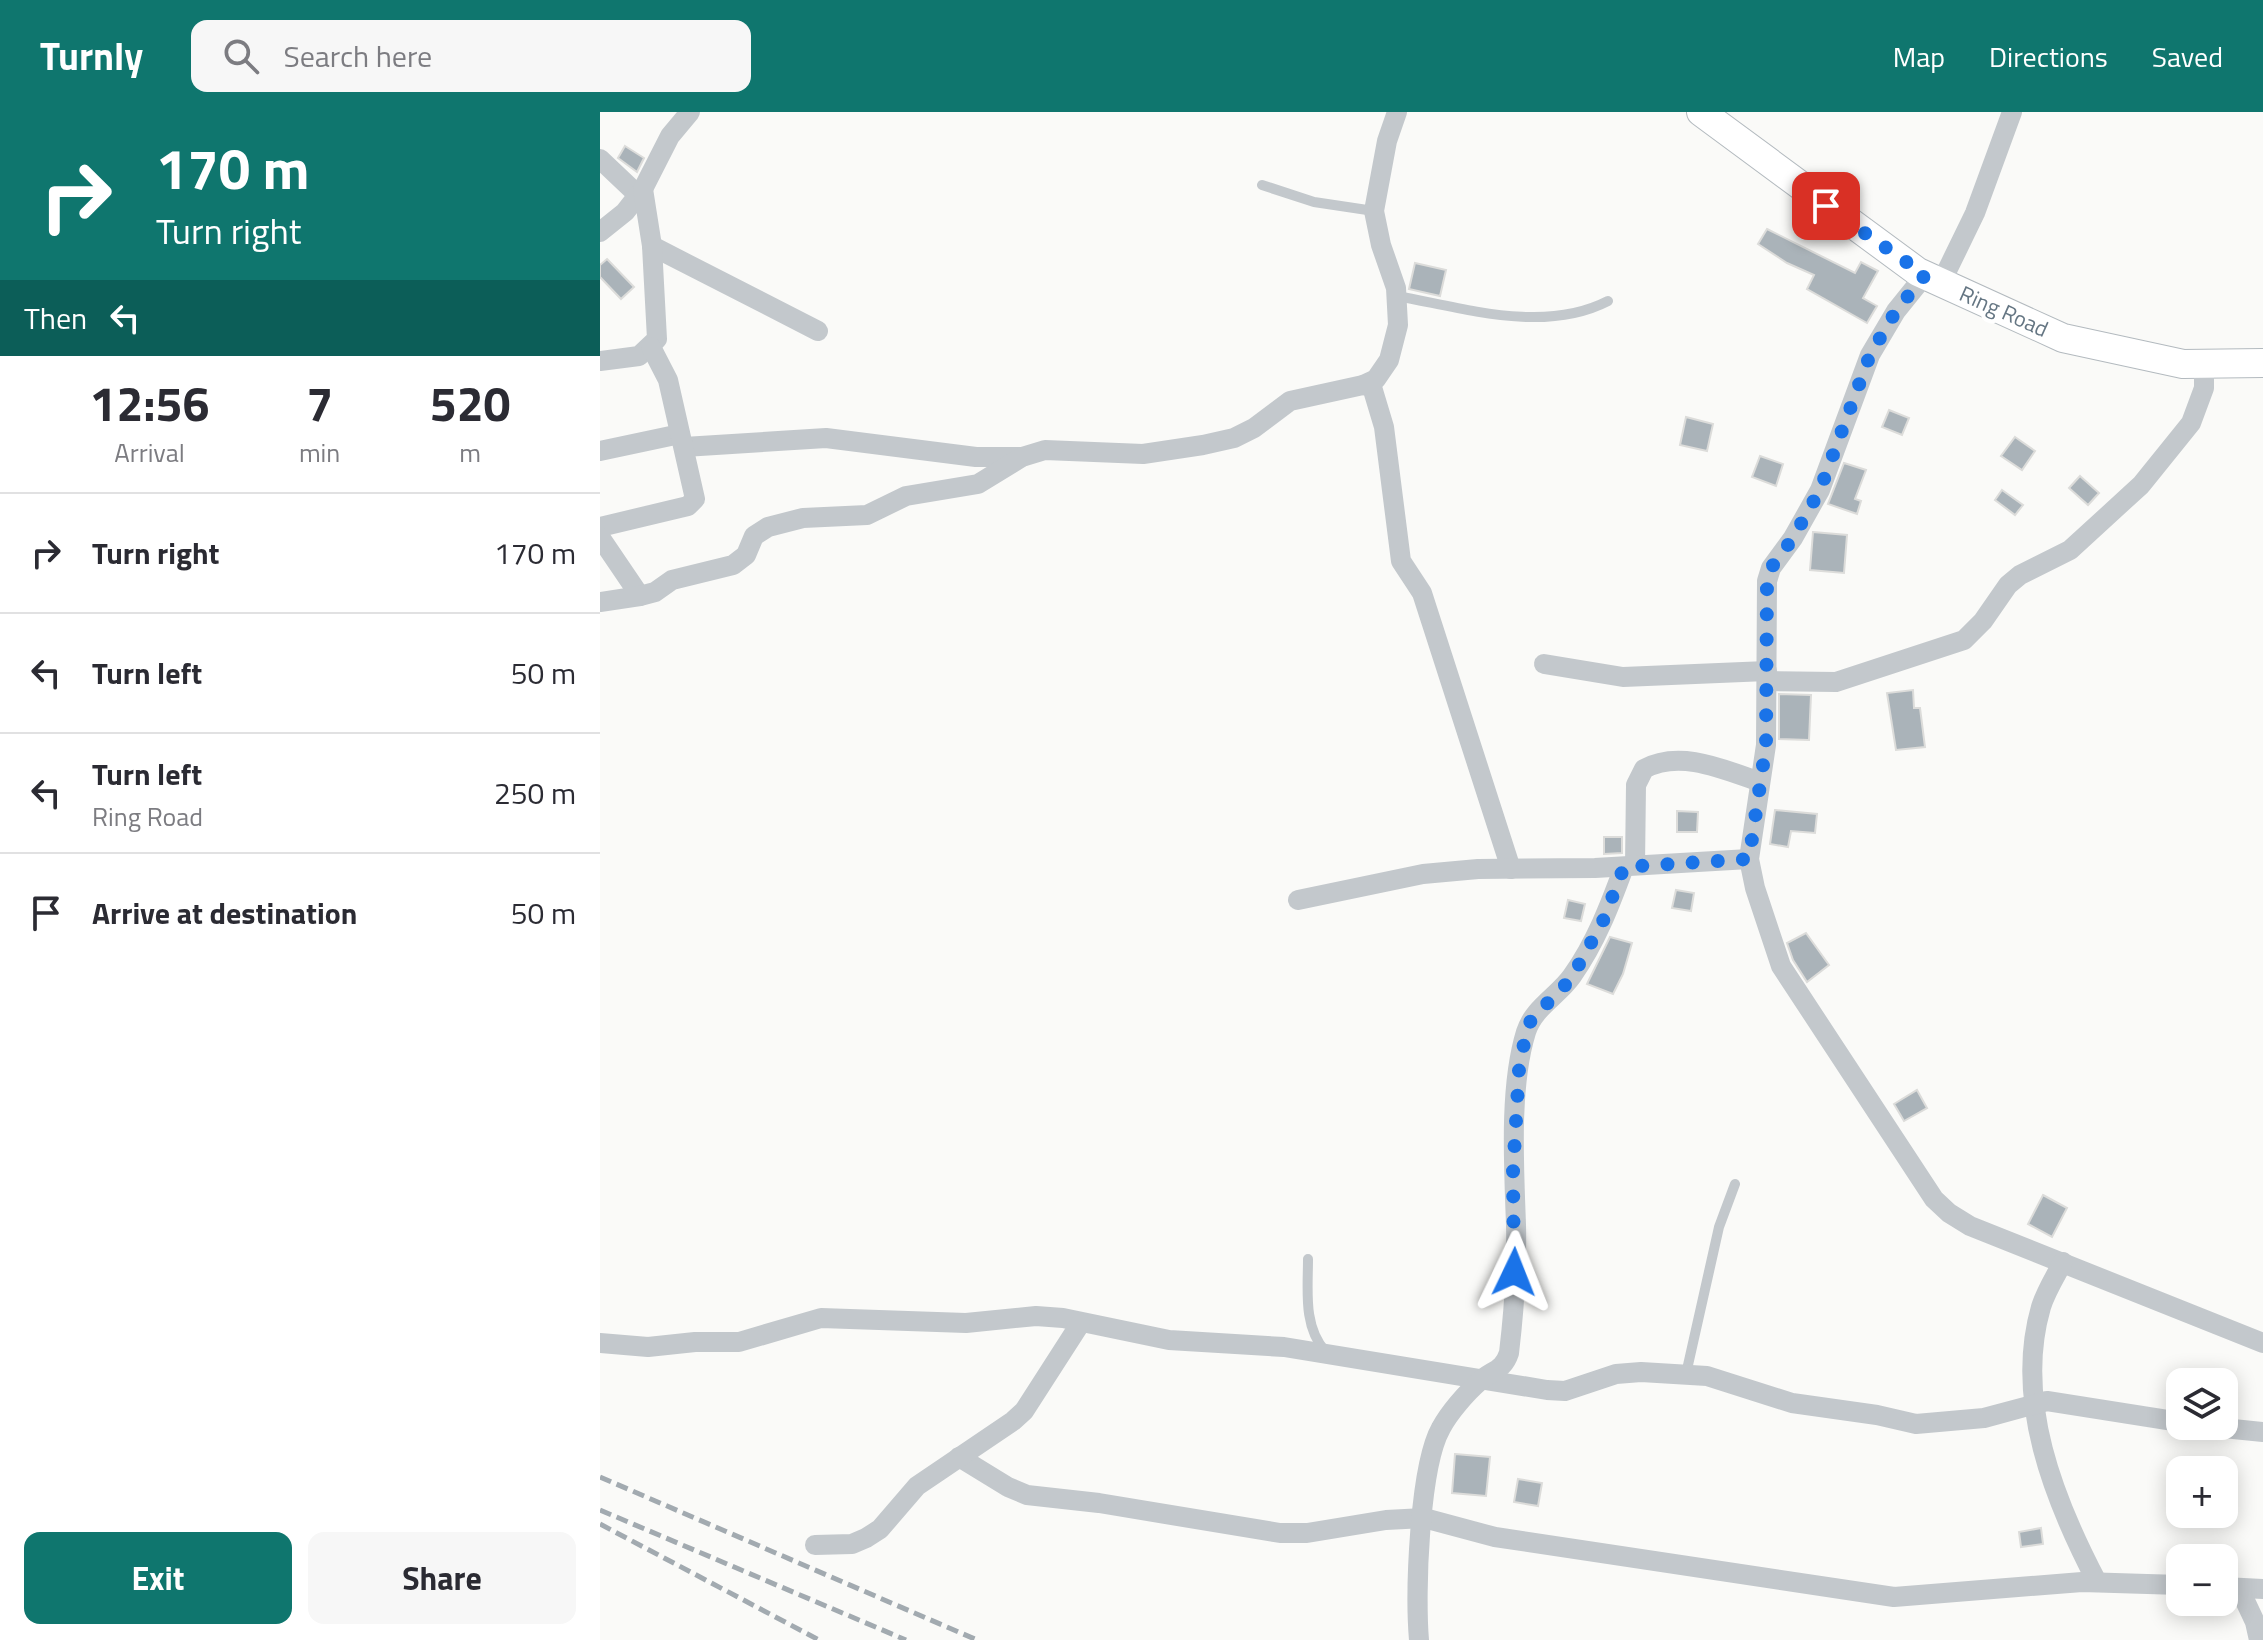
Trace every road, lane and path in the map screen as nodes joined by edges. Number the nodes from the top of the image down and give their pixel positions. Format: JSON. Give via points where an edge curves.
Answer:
{"nodes":[{"id":1,"x":690,"y":112,"type":"edge"},
{"id":2,"x":1397,"y":112,"type":"edge"},
{"id":3,"x":1701,"y":112,"type":"edge"},
{"id":4,"x":2012,"y":112,"type":"edge"},
{"id":5,"x":600,"y":159,"type":"edge"},
{"id":6,"x":1262,"y":185,"type":"dead end"},
{"id":7,"x":640,"y":192,"type":"junction"},
{"id":8,"x":1374,"y":211,"type":"junction"},
{"id":9,"x":600,"y":232,"type":"edge"},
{"id":10,"x":652,"y":246,"type":"junction"},
{"id":11,"x":1933,"y":279,"type":"junction"},
{"id":12,"x":1397,"y":296,"type":"junction"},
{"id":13,"x":1608,"y":301,"type":"dead end"},
{"id":14,"x":818,"y":331,"type":"dead end"},
{"id":15,"x":651,"y":347,"type":"junction"},
{"id":16,"x":600,"y":361,"type":"edge"},
{"id":17,"x":2263,"y":363,"type":"edge"},
{"id":18,"x":2204,"y":364,"type":"junction"},
{"id":19,"x":1363,"y":385,"type":"junction"},
{"id":20,"x":682,"y":441,"type":"junction"},
{"id":21,"x":600,"y":451,"type":"edge"},
{"id":22,"x":1022,"y":457,"type":"junction"},
{"id":23,"x":600,"y":527,"type":"edge"},
{"id":24,"x":600,"y":537,"type":"edge"},
{"id":25,"x":640,"y":596,"type":"junction"},
{"id":26,"x":600,"y":602,"type":"edge"},
{"id":27,"x":1544,"y":664,"type":"dead end"},
{"id":28,"x":1767,"y":676,"type":"junction"},
{"id":29,"x":1760,"y":782,"type":"junction"},
{"id":30,"x":1749,"y":859,"type":"junction"},
{"id":31,"x":1629,"y":866,"type":"junction"},
{"id":32,"x":1511,"y":869,"type":"junction"},
{"id":33,"x":1298,"y":900,"type":"dead end"},
{"id":34,"x":1735,"y":1184,"type":"dead end"},
{"id":35,"x":1308,"y":1259,"type":"dead end"},
{"id":36,"x":2063,"y":1262,"type":"junction"},
{"id":37,"x":1080,"y":1324,"type":"junction"},
{"id":38,"x":600,"y":1343,"type":"edge"},
{"id":39,"x":2263,"y":1343,"type":"edge"},
{"id":40,"x":1329,"y":1355,"type":"junction"},
{"id":41,"x":1686,"y":1374,"type":"junction"},
{"id":42,"x":1481,"y":1380,"type":"junction"},
{"id":43,"x":2034,"y":1402,"type":"junction"},
{"id":44,"x":2166,"y":1419,"type":"edge"},
{"id":45,"x":2238,"y":1429,"type":"edge"},
{"id":46,"x":2263,"y":1432,"type":"edge"},
{"id":47,"x":959,"y":1457,"type":"junction"},
{"id":48,"x":1424,"y":1518,"type":"junction"},
{"id":49,"x":815,"y":1545,"type":"dead end"},
{"id":50,"x":2097,"y":1582,"type":"junction"},
{"id":51,"x":2166,"y":1584,"type":"edge"},
{"id":52,"x":2238,"y":1587,"type":"edge"},
{"id":53,"x":2263,"y":1589,"type":"edge"},
{"id":54,"x":2238,"y":1597,"type":"edge"},
{"id":55,"x":1419,"y":1640,"type":"edge"},
{"id":56,"x":2259,"y":1640,"type":"edge"}],
"edges":[{"from":1,"to":7,"type":"street","via":[[670,136]]},
{"from":2,"to":8,"type":"street"},
{"from":3,"to":11,"type":"street","name":"Ring Road"},
{"from":4,"to":11,"type":"street","via":[[1975,213]]},
{"from":5,"to":7,"type":"street"},
{"from":6,"to":8,"type":"lane","via":[[1314,202]]},
{"from":7,"to":9,"type":"street"},
{"from":7,"to":10,"type":"street"},
{"from":8,"to":12,"type":"street"},
{"from":10,"to":14,"type":"street"},
{"from":10,"to":15,"type":"street","via":[[659,329]]},
{"from":11,"to":18,"type":"street","name":"Ring Road","via":[[2063,338]]},
{"from":11,"to":28,"type":"street","via":[[1896,311],[1870,355],[1820,490],[1771,568]]},
{"from":12,"to":13,"type":"lane","via":[[1538,317],[1587,312]]},
{"from":12,"to":19,"type":"street","via":[[1398,325],[1389,360],[1376,379]]},
{"from":15,"to":16,"type":"street","via":[[630,358]]},
{"from":15,"to":20,"type":"street","via":[[668,380]]},
{"from":17,"to":18,"type":"street","name":"Ring Road"},
{"from":18,"to":28,"type":"street","via":[[2204,388],[2191,423],[2141,485],[2070,550],[2008,585],[1964,640],[1836,682]]},
{"from":19,"to":22,"type":"street","via":[[1290,401],[1254,428],[1203,445],[1143,454],[1045,450]]},
{"from":19,"to":32,"type":"street","via":[[1372,387],[1384,427],[1401,561],[1422,593]]},
{"from":20,"to":21,"type":"street"},
{"from":20,"to":22,"type":"street","via":[[826,438],[976,457]]},
{"from":20,"to":23,"type":"street","via":[[692,503]]},
{"from":22,"to":25,"type":"street","via":[[978,484],[906,496],[867,515],[803,518],[768,527],[754,536],[746,555],[733,565],[672,580]]},
{"from":24,"to":25,"type":"street"},
{"from":25,"to":26,"type":"street"},
{"from":27,"to":28,"type":"street","via":[[1623,677]]},
{"from":28,"to":29,"type":"street"},
{"from":29,"to":30,"type":"street"},
{"from":29,"to":31,"type":"street","via":[[1688,762],[1644,769],[1636,785]]},
{"from":30,"to":31,"type":"street"},
{"from":30,"to":36,"type":"street","via":[[1781,966],[1934,1199],[1970,1226]]},
{"from":31,"to":32,"type":"street"},
{"from":31,"to":42,"type":"street","via":[[1571,979],[1544,1004],[1526,1033],[1513,1172],[1516,1226],[1509,1353],[1505,1364]]},
{"from":32,"to":33,"type":"street","via":[[1423,874]]},
{"from":34,"to":41,"type":"lane","via":[[1719,1227]]},
{"from":35,"to":40,"type":"lane","via":[[1312,1327]]},
{"from":36,"to":39,"type":"street"},
{"from":36,"to":43,"type":"street","via":[[2038,1318]]},
{"from":37,"to":38,"type":"street","via":[[1036,1316],[966,1323],[821,1318],[739,1342],[648,1347]]},
{"from":37,"to":40,"type":"street","via":[[1169,1340]]},
{"from":37,"to":47,"type":"street","via":[[1024,1411]]},
{"from":40,"to":42,"type":"street"},
{"from":41,"to":42,"type":"street","via":[[1616,1374],[1565,1391]]},
{"from":41,"to":43,"type":"street","via":[[1731,1382],[1792,1403],[1916,1424],[1984,1418]]},
{"from":42,"to":48,"type":"street","via":[[1441,1428],[1426,1481]]},
{"from":43,"to":44,"type":"street","via":[[2058,1400]]},
{"from":43,"to":50,"type":"street","via":[[2064,1517]]},
{"from":45,"to":46,"type":"street"},
{"from":47,"to":48,"type":"street","via":[[1027,1495],[1254,1529],[1307,1533]]},
{"from":47,"to":49,"type":"street","via":[[917,1486],[866,1538],[852,1544]]},
{"from":48,"to":50,"type":"street","via":[[1526,1543],[1894,1597]]},
{"from":48,"to":55,"type":"street","via":[[1416,1593]]},
{"from":50,"to":51,"type":"street"},
{"from":52,"to":53,"type":"street"},
{"from":54,"to":56,"type":"street","via":[[2255,1622]]}]}
